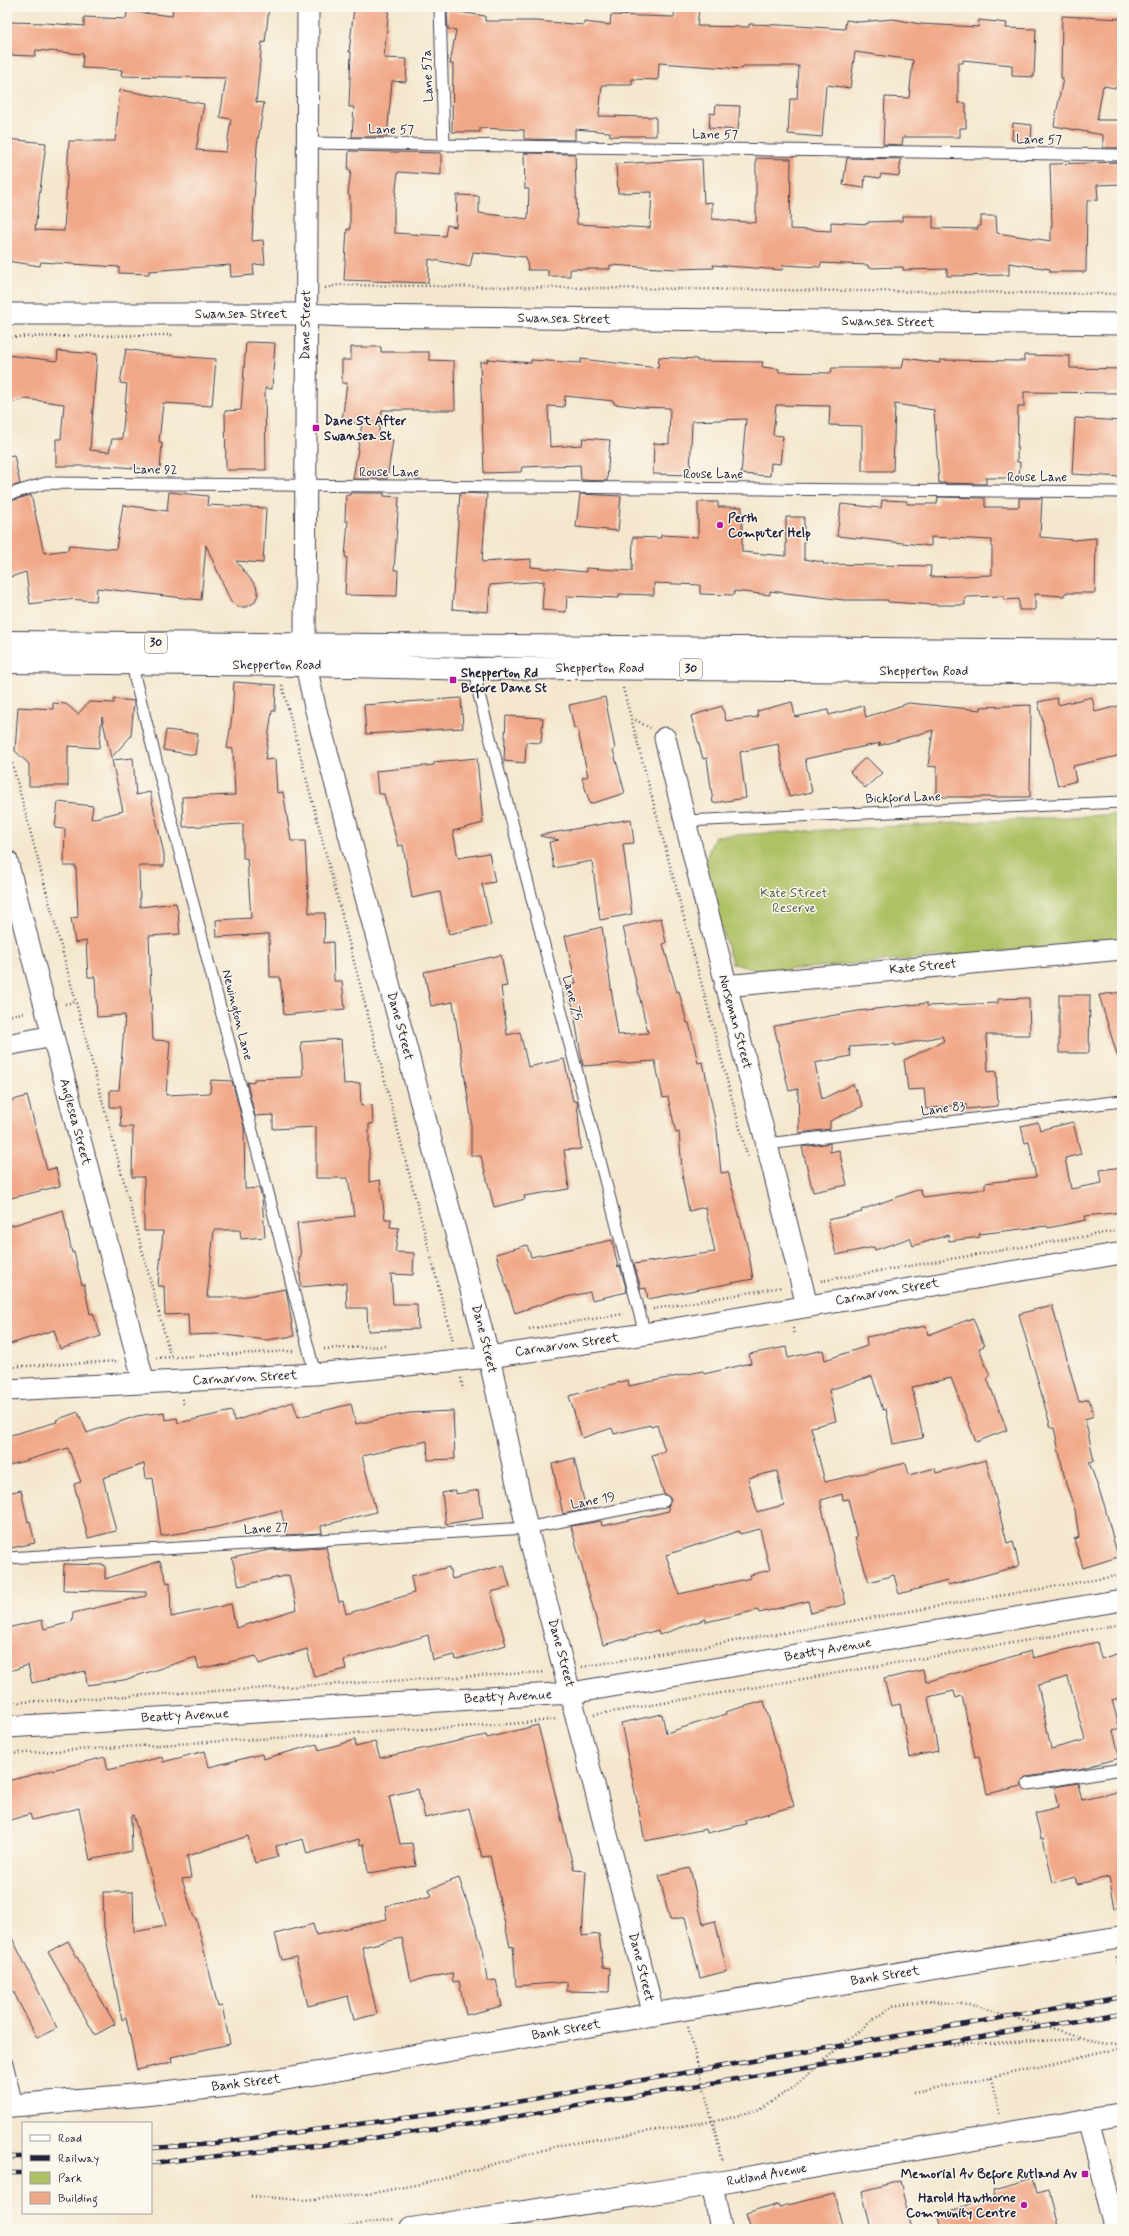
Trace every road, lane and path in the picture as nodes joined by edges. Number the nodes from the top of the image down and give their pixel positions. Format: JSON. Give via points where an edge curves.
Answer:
{"nodes":[{"id":1,"x":308,"y":7,"type":"edge"},
{"id":2,"x":440,"y":7,"type":"edge"},
{"id":3,"x":307,"y":143,"type":"junction"},
{"id":4,"x":444,"y":144,"type":"junction"},
{"id":5,"x":1122,"y":155,"type":"edge"},
{"id":6,"x":322,"y":289,"type":"dead end"},
{"id":7,"x":1122,"y":294,"type":"edge"},
{"id":8,"x":7,"y":314,"type":"edge"},
{"id":9,"x":306,"y":314,"type":"junction"},
{"id":10,"x":1122,"y":324,"type":"edge"},
{"id":11,"x":180,"y":335,"type":"dead end"},
{"id":12,"x":7,"y":338,"type":"edge"},
{"id":13,"x":304,"y":485,"type":"junction"},
{"id":14,"x":1122,"y":492,"type":"edge"},
{"id":15,"x":7,"y":495,"type":"edge"},
{"id":16,"x":7,"y":642,"type":"edge"},
{"id":17,"x":305,"y":642,"type":"junction"},
{"id":18,"x":1122,"y":651,"type":"edge"},
{"id":19,"x":7,"y":662,"type":"edge"},
{"id":20,"x":132,"y":663,"type":"junction"},
{"id":21,"x":306,"y":665,"type":"junction"},
{"id":22,"x":478,"y":669,"type":"junction"},
{"id":23,"x":1122,"y":673,"type":"edge"},
{"id":24,"x":281,"y":679,"type":"dead end"},
{"id":25,"x":623,"y":687,"type":"dead end"},
{"id":26,"x":665,"y":738,"type":"dead end"},
{"id":27,"x":7,"y":744,"type":"edge"},
{"id":28,"x":1122,"y":802,"type":"edge"},
{"id":29,"x":684,"y":821,"type":"junction"},
{"id":30,"x":7,"y":861,"type":"edge"},
{"id":31,"x":1122,"y":949,"type":"edge"},
{"id":32,"x":725,"y":986,"type":"junction"},
{"id":33,"x":53,"y":1036,"type":"junction"},
{"id":34,"x":7,"y":1045,"type":"edge"},
{"id":35,"x":1122,"y":1101,"type":"edge"},
{"id":36,"x":767,"y":1144,"type":"junction"},
{"id":37,"x":750,"y":1164,"type":"dead end"},
{"id":38,"x":1122,"y":1230,"type":"edge"},
{"id":39,"x":1122,"y":1253,"type":"edge"},
{"id":40,"x":780,"y":1279,"type":"dead end"},
{"id":41,"x":792,"y":1286,"type":"junction"},
{"id":42,"x":797,"y":1307,"type":"junction"},
{"id":43,"x":640,"y":1311,"type":"junction"},
{"id":44,"x":527,"y":1330,"type":"dead end"},
{"id":45,"x":645,"y":1334,"type":"junction"},
{"id":46,"x":795,"y":1335,"type":"dead end"},
{"id":47,"x":484,"y":1337,"type":"junction"},
{"id":48,"x":445,"y":1342,"type":"dead end"},
{"id":49,"x":392,"y":1345,"type":"dead end"},
{"id":50,"x":308,"y":1350,"type":"junction"},
{"id":51,"x":455,"y":1351,"type":"junction"},
{"id":52,"x":489,"y":1357,"type":"junction"},
{"id":53,"x":171,"y":1358,"type":"junction"},
{"id":54,"x":138,"y":1360,"type":"junction"},
{"id":55,"x":7,"y":1367,"type":"edge"},
{"id":56,"x":315,"y":1374,"type":"junction"},
{"id":57,"x":177,"y":1381,"type":"junction"},
{"id":58,"x":144,"y":1383,"type":"junction"},
{"id":59,"x":7,"y":1390,"type":"edge"},
{"id":60,"x":463,"y":1390,"type":"dead end"},
{"id":61,"x":184,"y":1405,"type":"dead end"},
{"id":62,"x":664,"y":1501,"type":"dead end"},
{"id":63,"x":527,"y":1528,"type":"junction"},
{"id":64,"x":7,"y":1558,"type":"edge"},
{"id":65,"x":1122,"y":1600,"type":"edge"},
{"id":66,"x":571,"y":1693,"type":"junction"},
{"id":67,"x":7,"y":1727,"type":"edge"},
{"id":68,"x":1122,"y":1769,"type":"edge"},
{"id":69,"x":1028,"y":1784,"type":"dead end"},
{"id":70,"x":1119,"y":1946,"type":"edge"},
{"id":71,"x":1122,"y":1991,"type":"edge"},
{"id":72,"x":654,"y":2015,"type":"junction"},
{"id":73,"x":687,"y":2022,"type":"dead end"},
{"id":74,"x":1084,"y":2039,"type":"junction"},
{"id":75,"x":942,"y":2045,"type":"dead end"},
{"id":76,"x":1122,"y":2046,"type":"edge"},
{"id":77,"x":7,"y":2063,"type":"edge"},
{"id":78,"x":913,"y":2092,"type":"dead end"},
{"id":79,"x":12,"y":2105,"type":"edge"},
{"id":80,"x":1122,"y":2114,"type":"edge"},
{"id":81,"x":1088,"y":2120,"type":"junction"},
{"id":82,"x":714,"y":2121,"type":"junction"},
{"id":83,"x":724,"y":2164,"type":"dead end"},
{"id":84,"x":712,"y":2184,"type":"junction"},
{"id":85,"x":251,"y":2196,"type":"dead end"},
{"id":86,"x":411,"y":2229,"type":"edge"},
{"id":87,"x":722,"y":2229,"type":"edge"},
{"id":88,"x":1117,"y":2229,"type":"edge"}],
"edges":[{"from":1,"to":3,"type":"street","name":"Dane Street"},
{"from":2,"to":4,"type":"lane","name":"Lane 57a"},
{"from":3,"to":4,"type":"lane","name":"Lane 57"},
{"from":3,"to":9,"type":"street","name":"Dane Street"},
{"from":4,"to":5,"type":"lane","name":"Lane 57"},
{"from":6,"to":7,"type":"path","via":[[338,285]]},
{"from":8,"to":9,"type":"street","name":"Swansea Street"},
{"from":9,"to":10,"type":"street","name":"Swansea Street"},
{"from":9,"to":13,"type":"street","name":"Dane Street"},
{"from":11,"to":12,"type":"path"},
{"from":13,"to":14,"type":"lane","name":"Rouse Lane"},
{"from":13,"to":15,"type":"lane","name":"Lane 92","via":[[46,483]]},
{"from":13,"to":17,"type":"street","name":"Dane Street"},
{"from":16,"to":17,"type":"main road","name":"Shepperton Road","number":"30"},
{"from":17,"to":18,"type":"main road","name":"Shepperton Road","number":"30","via":[[497,647]]},
{"from":19,"to":20,"type":"main road","name":"Shepperton Road","number":"30"},
{"from":20,"to":21,"type":"main road","name":"Shepperton Road","number":"30"},
{"from":20,"to":50,"type":"lane","name":"Newington Lane"},
{"from":21,"to":22,"type":"main road","name":"Shepperton Road","number":"30"},
{"from":21,"to":47,"type":"street","name":"Dane Street","via":[[315,707]]},
{"from":22,"to":23,"type":"main road","name":"Shepperton Road","number":"30"},
{"from":22,"to":43,"type":"lane","name":"Lane 75","via":[[478,693]]},
{"from":24,"to":51,"type":"path"},
{"from":25,"to":37,"type":"path"},
{"from":26,"to":29,"type":"street","name":"Norseman Street"},
{"from":27,"to":53,"type":"path"},
{"from":28,"to":29,"type":"lane","name":"Bickford Lane"},
{"from":29,"to":32,"type":"street","name":"Norseman Street"},
{"from":30,"to":33,"type":"street","name":"Anglesea Street"},
{"from":31,"to":32,"type":"street","name":"Kate Street"},
{"from":32,"to":36,"type":"street","name":"Norseman Street"},
{"from":33,"to":34,"type":"street"},
{"from":33,"to":54,"type":"street","name":"Anglesea Street"},
{"from":35,"to":36,"type":"lane","name":"Lane 83"},
{"from":36,"to":41,"type":"street","name":"Norseman Street"},
{"from":38,"to":41,"type":"path"},
{"from":39,"to":42,"type":"street","name":"Carnarvon Street"},
{"from":40,"to":41,"type":"path"},
{"from":41,"to":42,"type":"street","name":"Norseman Street"},
{"from":41,"to":42,"type":"path"},
{"from":41,"to":43,"type":"path"},
{"from":42,"to":45,"type":"street","name":"Carnarvon Street"},
{"from":42,"to":46,"type":"path"},
{"from":43,"to":44,"type":"path"},
{"from":43,"to":45,"type":"lane","name":"Lane 75"},
{"from":45,"to":52,"type":"street","name":"Carnarvon Street"},
{"from":47,"to":51,"type":"path"},
{"from":47,"to":52,"type":"street","name":"Dane Street"},
{"from":48,"to":51,"type":"path"},
{"from":49,"to":50,"type":"path"},
{"from":50,"to":53,"type":"path"},
{"from":50,"to":56,"type":"lane","name":"Newington Lane"},
{"from":51,"to":52,"type":"street","name":"Carnarvon Street"},
{"from":51,"to":56,"type":"street","name":"Carnarvon Street"},
{"from":51,"to":60,"type":"path"},
{"from":52,"to":63,"type":"street","name":"Dane Street"},
{"from":53,"to":54,"type":"path"},
{"from":53,"to":57,"type":"path"},
{"from":54,"to":55,"type":"path"},
{"from":54,"to":58,"type":"street","name":"Anglesea Street"},
{"from":56,"to":57,"type":"street","name":"Carnarvon Street"},
{"from":57,"to":58,"type":"street","name":"Carnarvon Street"},
{"from":57,"to":61,"type":"path"},
{"from":58,"to":59,"type":"street","name":"Carnarvon Street"},
{"from":62,"to":63,"type":"lane","name":"Lane 19"},
{"from":63,"to":64,"type":"lane","name":"Lane 27"},
{"from":63,"to":66,"type":"street","name":"Dane Street"},
{"from":65,"to":66,"type":"street","name":"Beatty Avenue"},
{"from":66,"to":67,"type":"street","name":"Beatty Avenue"},
{"from":66,"to":72,"type":"street","name":"Dane Street"},
{"from":68,"to":69,"type":"lane"},
{"from":70,"to":71,"type":"path"},
{"from":70,"to":72,"type":"main road","name":"Bank Street"},
{"from":72,"to":79,"type":"main road","name":"Bank Street","via":[[272,2081]]},
{"from":73,"to":82,"type":"path"},
{"from":74,"to":75,"type":"path"},
{"from":74,"to":76,"type":"path"},
{"from":74,"to":82,"type":"path","via":[[976,2006],[932,2000],[892,2006],[848,2039],[794,2088],[759,2109]]},
{"from":76,"to":78,"type":"path","via":[[991,2078]]},
{"from":77,"to":79,"type":"lane"},
{"from":80,"to":81,"type":"main road","name":"Rutland Avenue"},
{"from":81,"to":84,"type":"main road","name":"Rutland Avenue"},
{"from":81,"to":88,"type":"street"},
{"from":82,"to":83,"type":"path"},
{"from":82,"to":85,"type":"path","via":[[560,2145],[431,2182],[368,2194],[303,2200]]},
{"from":84,"to":86,"type":"main road","name":"Rutland Avenue"},
{"from":84,"to":87,"type":"street"}]}
